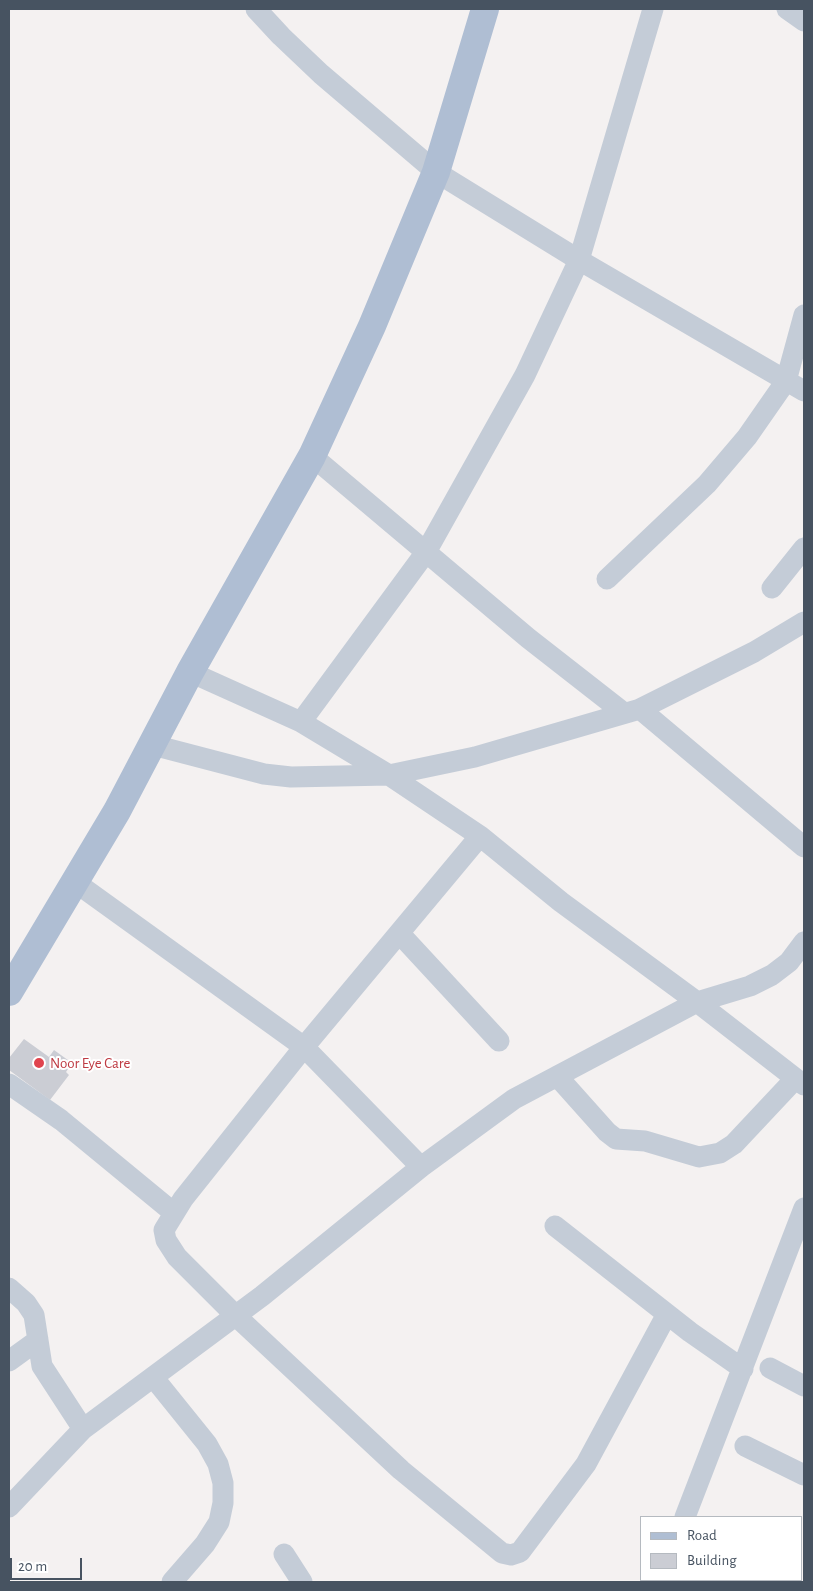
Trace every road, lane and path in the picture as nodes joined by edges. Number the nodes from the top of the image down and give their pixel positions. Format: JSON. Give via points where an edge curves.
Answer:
{"nodes":[{"id":1,"x":256,"y":9,"type":"edge"},
{"id":2,"x":485,"y":9,"type":"edge"},
{"id":3,"x":653,"y":9,"type":"edge"},
{"id":4,"x":787,"y":9,"type":"edge"},
{"id":5,"x":804,"y":21,"type":"edge"},
{"id":6,"x":436,"y":172,"type":"junction"},
{"id":7,"x":580,"y":260,"type":"junction"},
{"id":8,"x":804,"y":315,"type":"edge"},
{"id":9,"x":795,"y":386,"type":"edge"},
{"id":10,"x":312,"y":456,"type":"junction"},
{"id":11,"x":804,"y":548,"type":"edge"},
{"id":12,"x":426,"y":552,"type":"junction"},
{"id":13,"x":607,"y":578,"type":"dead end"},
{"id":14,"x":772,"y":588,"type":"dead end"},
{"id":15,"x":804,"y":622,"type":"edge"},
{"id":16,"x":190,"y":672,"type":"junction"},
{"id":17,"x":632,"y":711,"type":"junction"},
{"id":18,"x":301,"y":722,"type":"junction"},
{"id":19,"x":153,"y":745,"type":"junction"},
{"id":20,"x":390,"y":775,"type":"junction"},
{"id":21,"x":480,"y":836,"type":"junction"},
{"id":22,"x":804,"y":847,"type":"edge"},
{"id":23,"x":75,"y":882,"type":"junction"},
{"id":24,"x":400,"y":934,"type":"junction"},
{"id":25,"x":804,"y":942,"type":"edge"},
{"id":26,"x":9,"y":992,"type":"edge"},
{"id":27,"x":697,"y":1002,"type":"junction"},
{"id":28,"x":499,"y":1041,"type":"dead end"},
{"id":29,"x":304,"y":1047,"type":"junction"},
{"id":30,"x":557,"y":1076,"type":"junction"},
{"id":31,"x":800,"y":1082,"type":"edge"},
{"id":32,"x":9,"y":1084,"type":"edge"},
{"id":33,"x":421,"y":1167,"type":"junction"},
{"id":34,"x":804,"y":1208,"type":"edge"},
{"id":35,"x":174,"y":1213,"type":"junction"},
{"id":36,"x":555,"y":1226,"type":"dead end"},
{"id":37,"x":9,"y":1288,"type":"edge"},
{"id":38,"x":667,"y":1314,"type":"junction"},
{"id":39,"x":236,"y":1316,"type":"junction"},
{"id":40,"x":38,"y":1340,"type":"junction"},
{"id":41,"x":9,"y":1361,"type":"edge"},
{"id":42,"x":770,"y":1368,"type":"dead end"},
{"id":43,"x":743,"y":1369,"type":"junction"},
{"id":44,"x":153,"y":1377,"type":"junction"},
{"id":45,"x":804,"y":1386,"type":"edge"},
{"id":46,"x":83,"y":1429,"type":"junction"},
{"id":47,"x":745,"y":1446,"type":"dead end"},
{"id":48,"x":804,"y":1475,"type":"edge"},
{"id":49,"x":9,"y":1508,"type":"edge"},
{"id":50,"x":685,"y":1516,"type":"edge"},
{"id":51,"x":284,"y":1554,"type":"dead end"},
{"id":52,"x":172,"y":1582,"type":"edge"},
{"id":53,"x":302,"y":1582,"type":"edge"}],
"edges":[{"from":1,"to":6,"type":"street","via":[[321,74]]},
{"from":2,"to":6,"type":"main road"},
{"from":3,"to":7,"type":"street"},
{"from":4,"to":5,"type":"street"},
{"from":6,"to":7,"type":"street"},
{"from":6,"to":10,"type":"main road","via":[[372,326]]},
{"from":7,"to":9,"type":"street"},
{"from":7,"to":12,"type":"street","via":[[526,375]]},
{"from":8,"to":9,"type":"street"},
{"from":9,"to":13,"type":"street","via":[[707,484]]},
{"from":10,"to":12,"type":"street"},
{"from":10,"to":16,"type":"main road"},
{"from":11,"to":14,"type":"street"},
{"from":12,"to":17,"type":"street","via":[[528,638]]},
{"from":12,"to":18,"type":"street"},
{"from":15,"to":17,"type":"street","via":[[754,652]]},
{"from":16,"to":18,"type":"street"},
{"from":16,"to":19,"type":"main road"},
{"from":17,"to":20,"type":"street","via":[[475,757]]},
{"from":17,"to":22,"type":"street"},
{"from":18,"to":20,"type":"street"},
{"from":19,"to":20,"type":"street","via":[[264,774],[291,777]]},
{"from":19,"to":23,"type":"main road"},
{"from":20,"to":21,"type":"street"},
{"from":21,"to":24,"type":"street"},
{"from":21,"to":27,"type":"street","via":[[561,902]]},
{"from":23,"to":26,"type":"main road"},
{"from":23,"to":29,"type":"street"},
{"from":24,"to":28,"type":"street"},
{"from":24,"to":29,"type":"street"},
{"from":25,"to":27,"type":"street","via":[[789,962],[772,975],[750,986]]},
{"from":27,"to":30,"type":"street"},
{"from":27,"to":31,"type":"street"},
{"from":29,"to":33,"type":"street"},
{"from":29,"to":35,"type":"street"},
{"from":30,"to":31,"type":"street","via":[[616,1139],[645,1141],[699,1157],[711,1157],[734,1144]]},
{"from":30,"to":33,"type":"street","via":[[514,1099]]},
{"from":32,"to":35,"type":"street","via":[[61,1120]]},
{"from":33,"to":39,"type":"street"},
{"from":34,"to":43,"type":"street"},
{"from":35,"to":39,"type":"street","via":[[164,1230],[166,1240],[177,1257]]},
{"from":36,"to":38,"type":"street"},
{"from":37,"to":40,"type":"street","via":[[34,1315]]},
{"from":38,"to":39,"type":"street","via":[[586,1464],[520,1552],[511,1556],[502,1553],[401,1470]]},
{"from":38,"to":43,"type":"street"},
{"from":39,"to":44,"type":"street"},
{"from":40,"to":41,"type":"street"},
{"from":40,"to":46,"type":"street","via":[[42,1366]]},
{"from":42,"to":45,"type":"street"},
{"from":43,"to":50,"type":"street"},
{"from":44,"to":46,"type":"street"},
{"from":44,"to":52,"type":"street","via":[[207,1444],[218,1464],[223,1483],[223,1503],[218,1522],[205,1544]]},
{"from":46,"to":49,"type":"street"},
{"from":47,"to":48,"type":"street"},
{"from":51,"to":53,"type":"street"}]}
